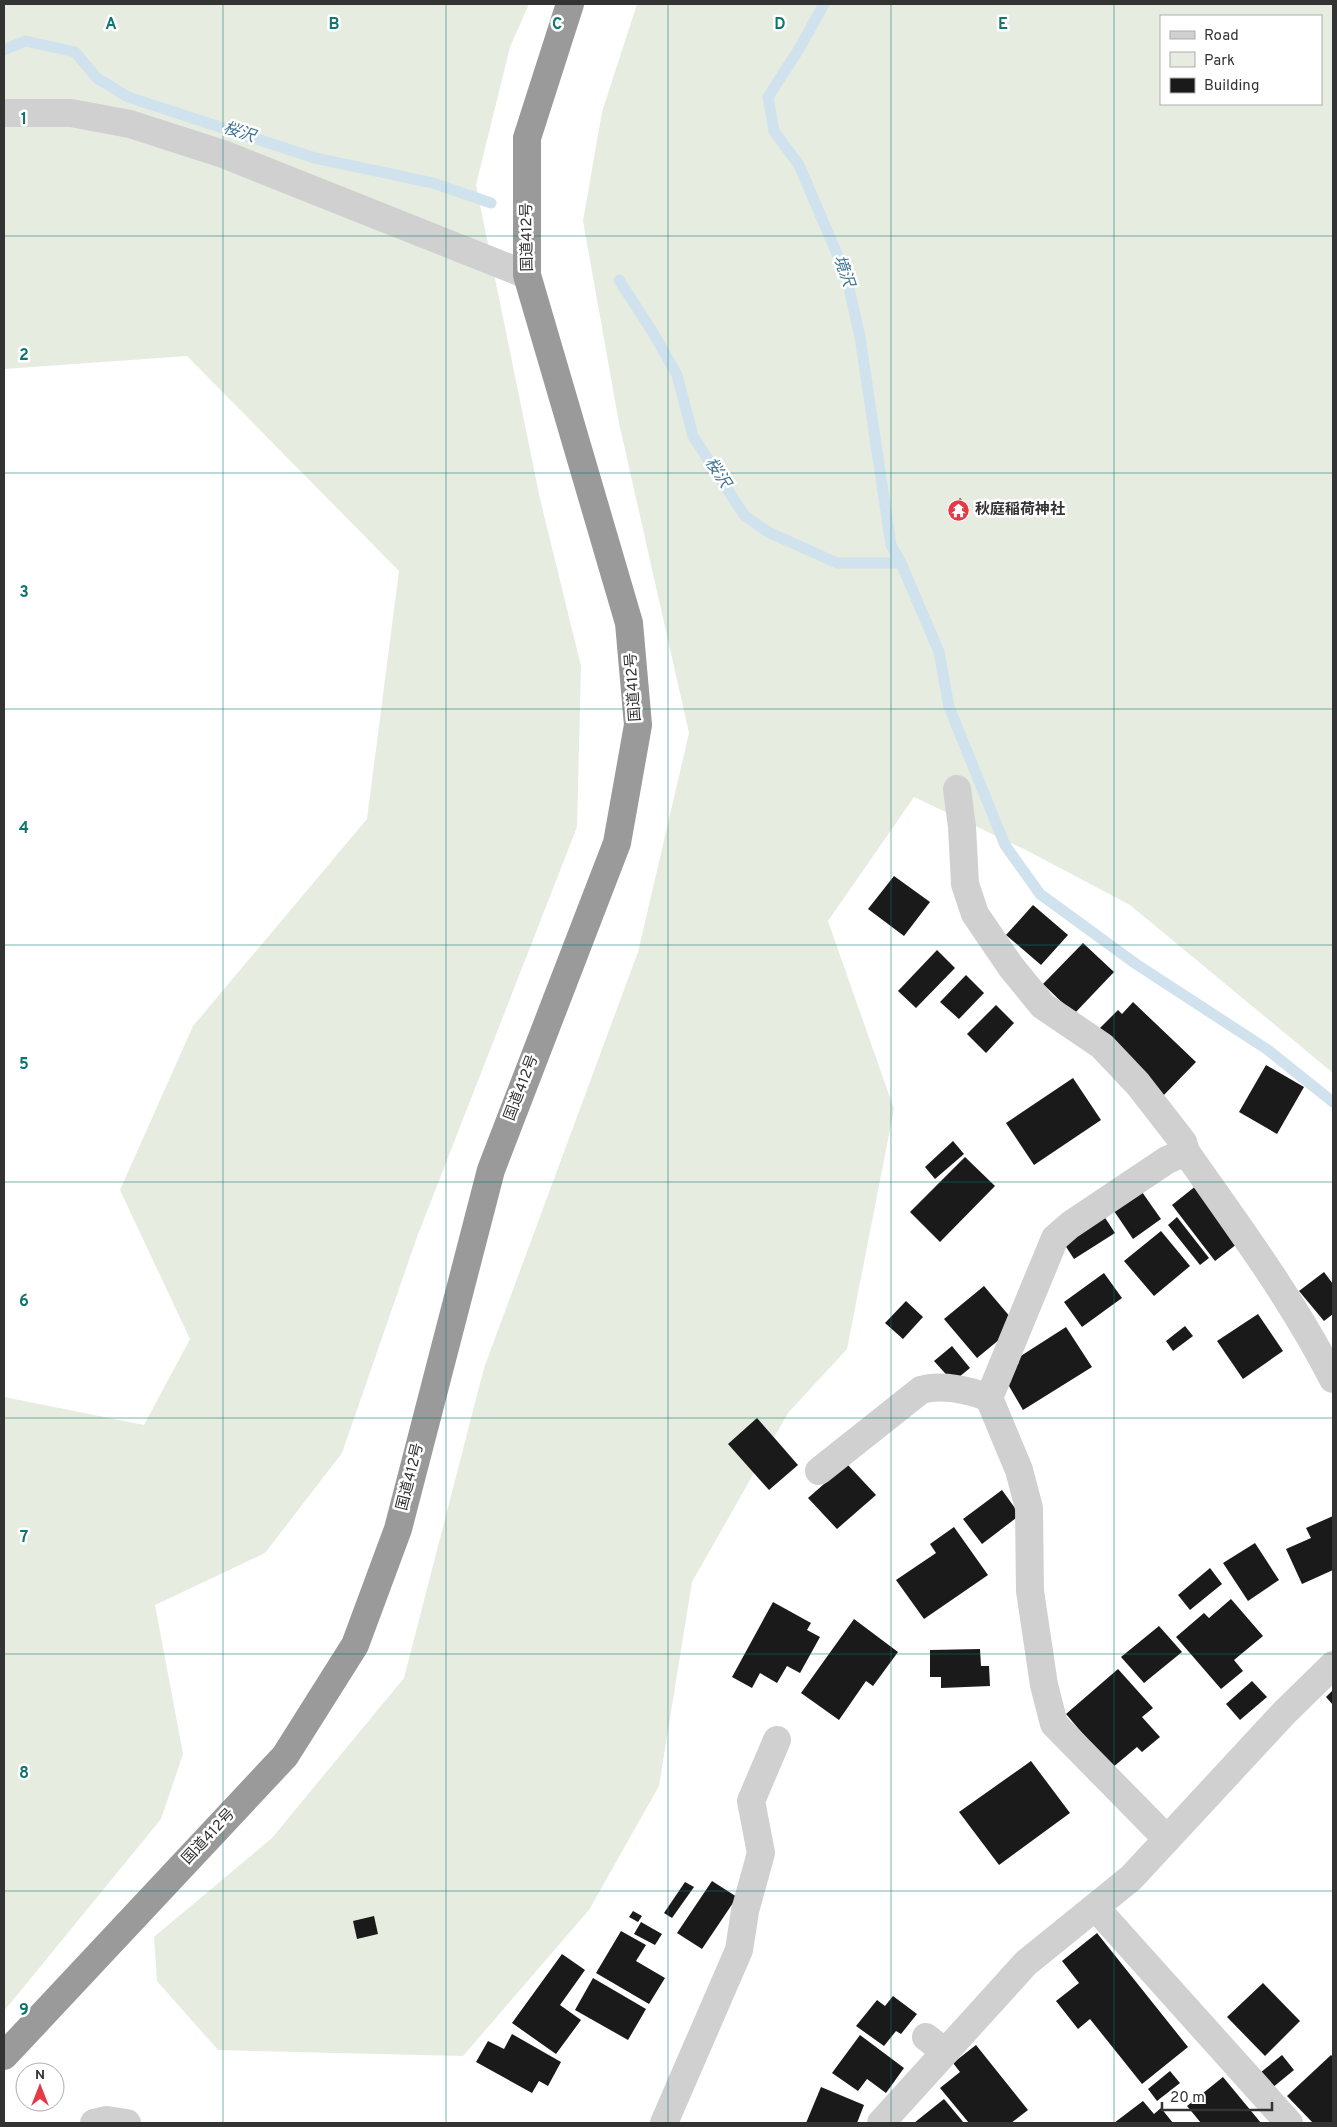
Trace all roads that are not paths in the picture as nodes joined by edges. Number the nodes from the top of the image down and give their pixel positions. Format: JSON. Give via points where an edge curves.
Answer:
{"nodes":[{"id":1,"x":570,"y":4,"type":"edge"},
{"id":2,"x":4,"y":113,"type":"edge"},
{"id":3,"x":527,"y":275,"type":"junction"},
{"id":4,"x":957,"y":789,"type":"dead end"},
{"id":5,"x":1186,"y":1152,"type":"junction"},
{"id":6,"x":1333,"y":1379,"type":"edge"},
{"id":7,"x":989,"y":1398,"type":"junction"},
{"id":8,"x":819,"y":1471,"type":"dead end"},
{"id":9,"x":1333,"y":1665,"type":"edge"},
{"id":10,"x":777,"y":1740,"type":"dead end"},
{"id":11,"x":1167,"y":1839,"type":"junction"},
{"id":12,"x":1096,"y":1908,"type":"junction"},
{"id":13,"x":4,"y":2056,"type":"edge"},
{"id":14,"x":884,"y":2110,"type":"edge"},
{"id":15,"x":94,"y":2123,"type":"edge"},
{"id":16,"x":126,"y":2123,"type":"edge"},
{"id":17,"x":664,"y":2123,"type":"edge"},
{"id":18,"x":1289,"y":2123,"type":"edge"}],
"edges":[{"from":1,"to":3,"type":"highway","name":"国道412号","via":[[527,138]]},
{"from":2,"to":3,"type":"street","via":[[71,113],[130,124],[223,154]]},
{"from":3,"to":13,"type":"highway","name":"国道412号","via":[[629,623],[638,725],[617,843],[491,1170],[398,1529],[355,1645],[285,1756]]},
{"from":4,"to":5,"type":"street","via":[[965,884],[975,914],[1010,968],[1043,1006],[1102,1046],[1138,1084]]},
{"from":5,"to":6,"type":"street","via":[[1262,1259],[1312,1338]]},
{"from":5,"to":7,"type":"street","via":[[1167,1160],[1055,1238]]},
{"from":7,"to":8,"type":"street","via":[[977,1393],[930,1387],[921,1390]]},
{"from":7,"to":11,"type":"street","via":[[1020,1470],[1029,1508],[1030,1591],[1044,1685],[1054,1724]]},
{"from":9,"to":11,"type":"street"},
{"from":10,"to":17,"type":"street","via":[[750,1801],[761,1853],[745,1911],[739,1950]]},
{"from":11,"to":12,"type":"street","via":[[1131,1878]]},
{"from":12,"to":14,"type":"street","via":[[1026,1963],[935,2045]]},
{"from":12,"to":18,"type":"street"},
{"from":15,"to":16,"type":"street","via":[[107,2120]]}]}
